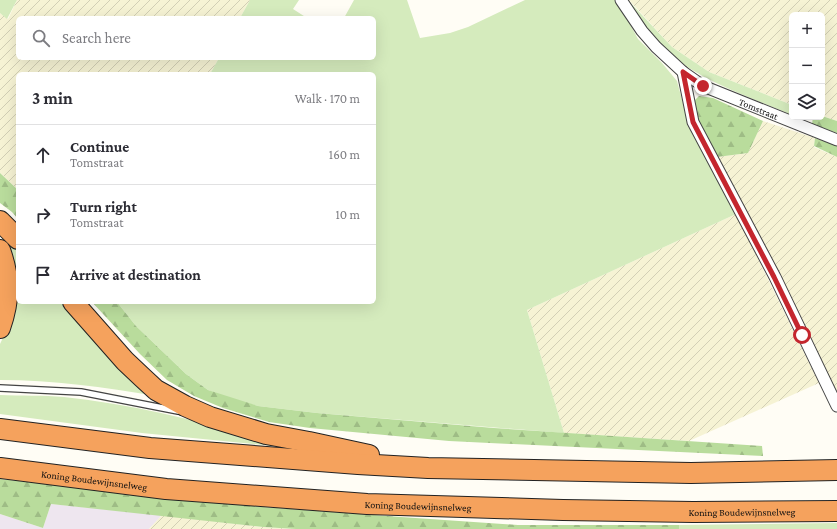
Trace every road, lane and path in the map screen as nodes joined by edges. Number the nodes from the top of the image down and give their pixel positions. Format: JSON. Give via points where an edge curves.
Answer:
{"nodes":[{"id":1,"x":622,"y":0,"type":"edge"},
{"id":2,"x":683,"y":72,"type":"junction"},
{"id":3,"x":837,"y":140,"type":"edge"},
{"id":4,"x":0,"y":221,"type":"edge"},
{"id":5,"x":16,"y":237,"type":"edge"},
{"id":6,"x":0,"y":250,"type":"edge"},
{"id":7,"x":75,"y":304,"type":"edge"},
{"id":8,"x":0,"y":328,"type":"edge"},
{"id":9,"x":0,"y":388,"type":"edge"},
{"id":10,"x":837,"y":406,"type":"edge"},
{"id":11,"x":210,"y":417,"type":"junction"},
{"id":12,"x":0,"y":429,"type":"edge"},
{"id":13,"x":0,"y":468,"type":"edge"},
{"id":14,"x":428,"y":468,"type":"junction"},
{"id":15,"x":837,"y":470,"type":"edge"},
{"id":16,"x":837,"y":511,"type":"edge"}],
"edges":[{"from":1,"to":2,"type":"street","name":"Tomstraat","via":[[642,31]]},
{"from":2,"to":3,"type":"street","name":"Tomstraat","via":[[703,86]]},
{"from":2,"to":10,"type":"street","via":[[693,122],[774,277]]},
{"from":4,"to":5,"type":"highway"},
{"from":6,"to":8,"type":"highway","via":[[8,285],[6,309]]},
{"from":7,"to":11,"type":"highway","via":[[125,361],[151,386]]},
{"from":9,"to":11,"type":"lane","via":[[81,392]]},
{"from":11,"to":14,"type":"highway","via":[[266,434]]},
{"from":12,"to":14,"type":"highway","via":[[150,448]]},
{"from":13,"to":16,"type":"highway","name":"Koning Boudewijnsnelweg","via":[[166,489],[367,504],[686,512]]},
{"from":14,"to":15,"type":"highway","via":[[691,473]]}]}
